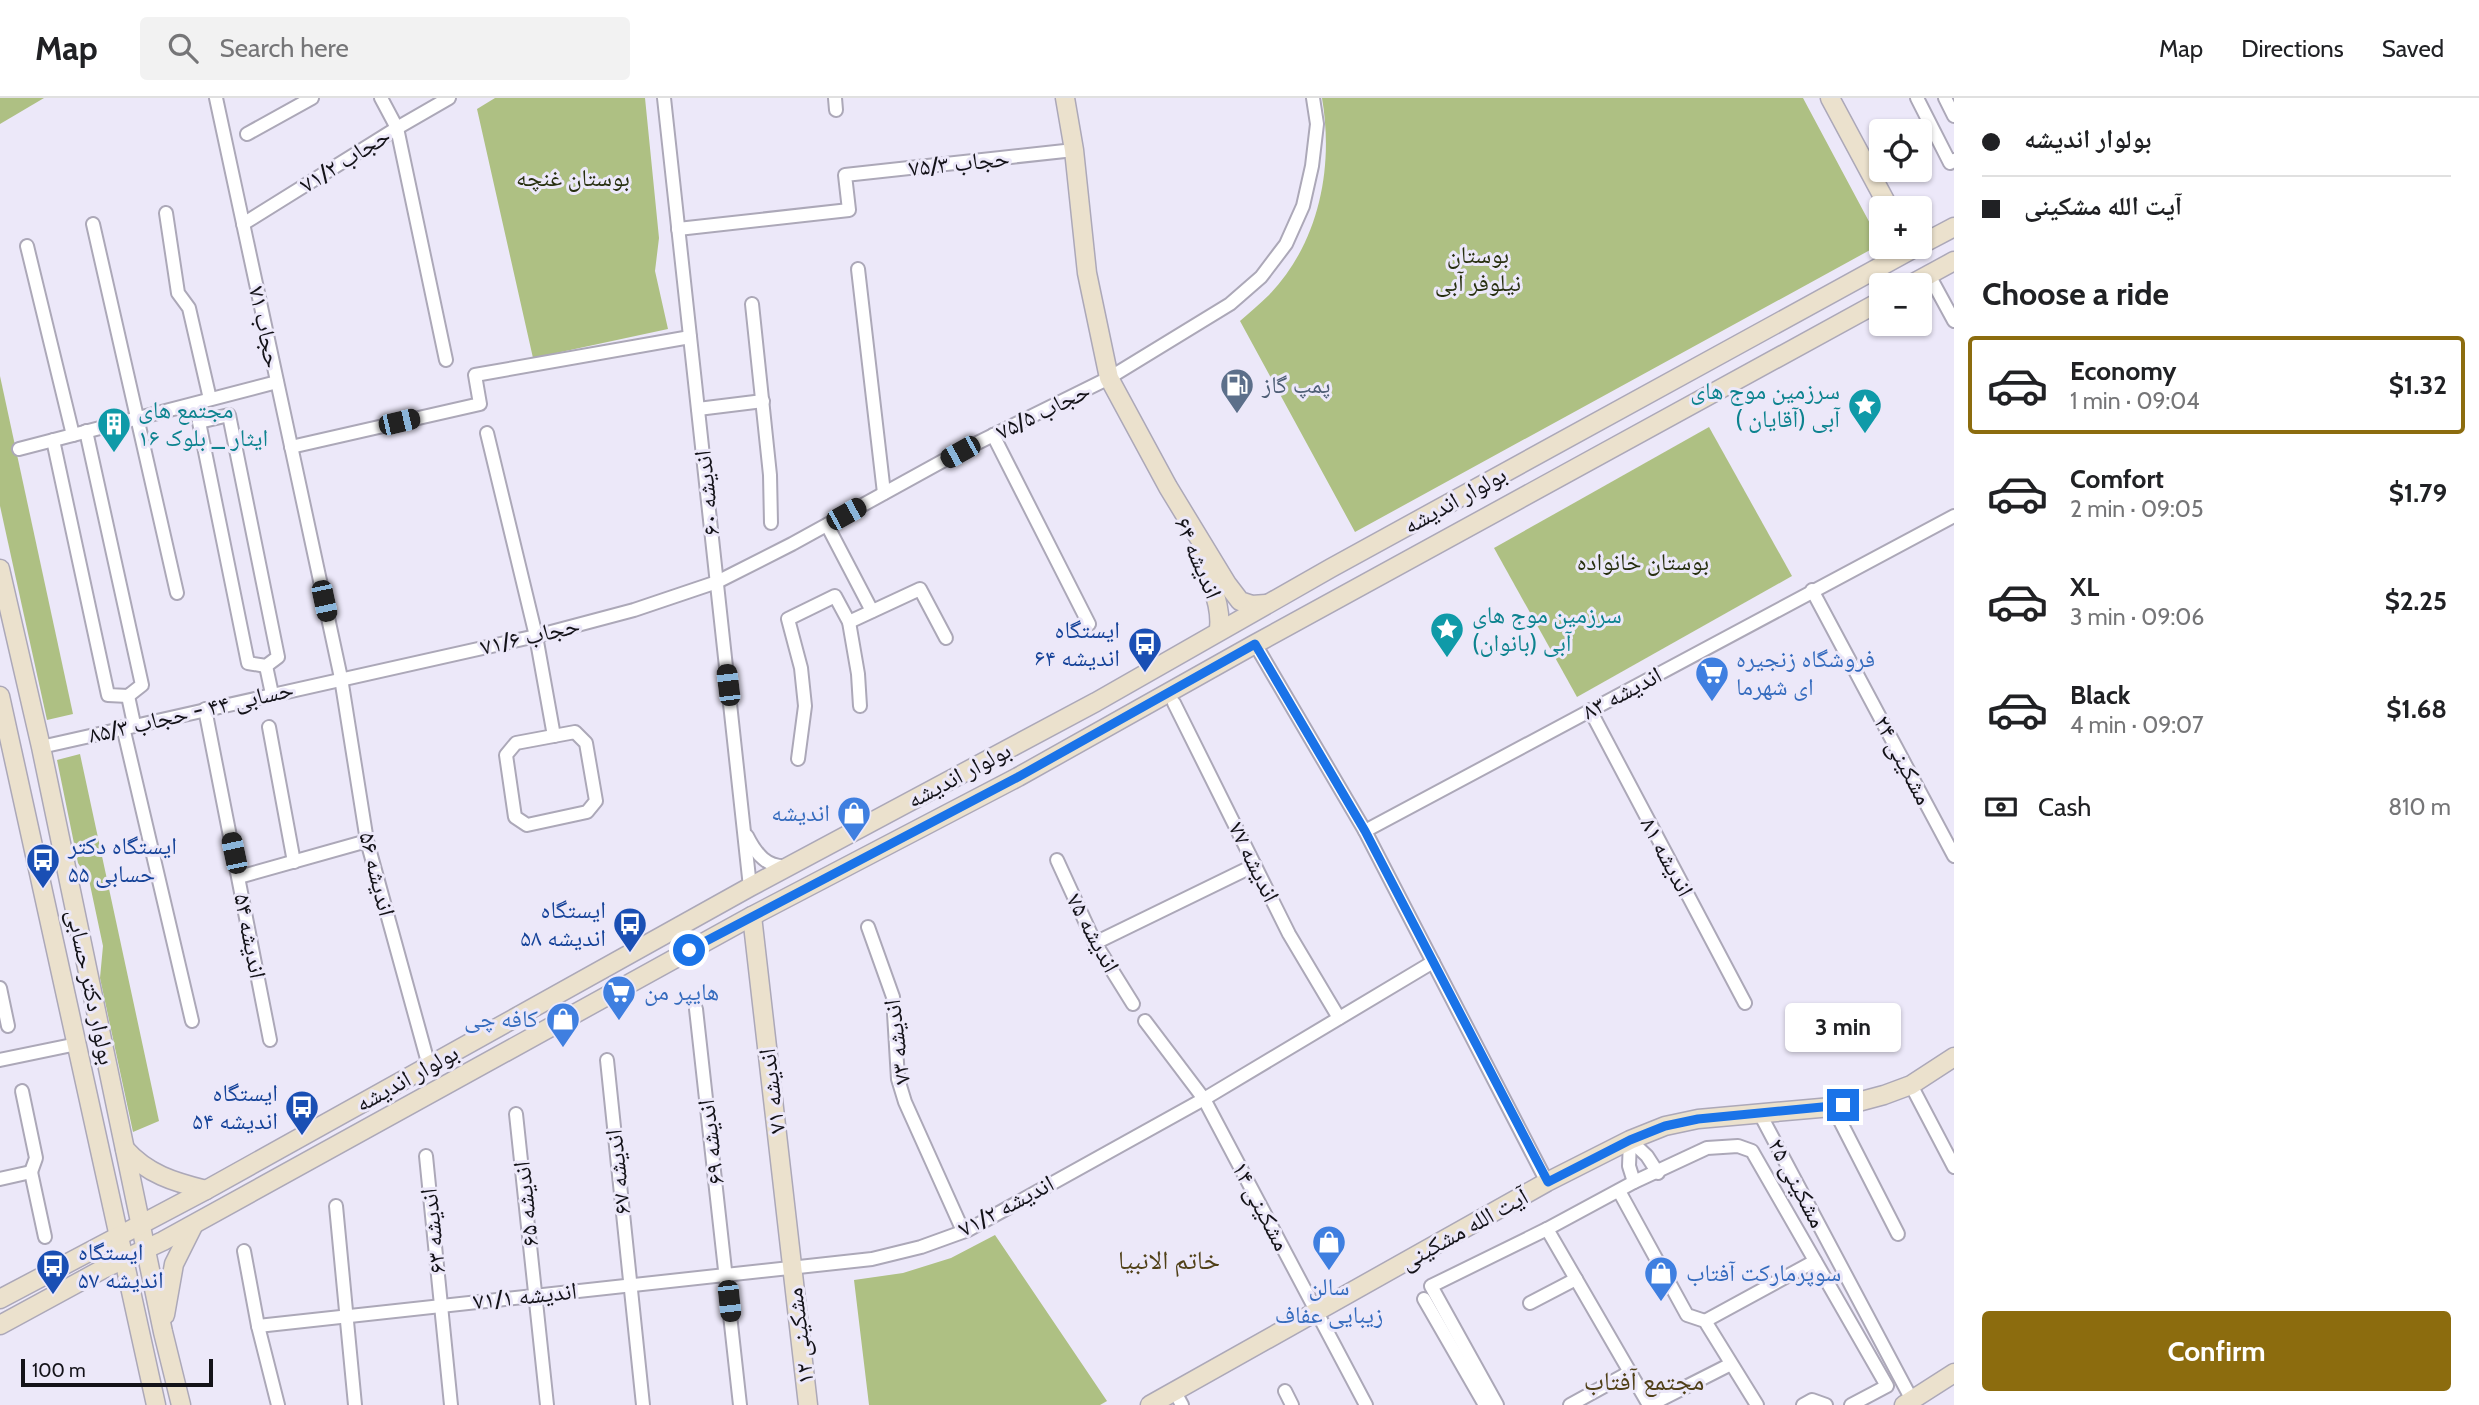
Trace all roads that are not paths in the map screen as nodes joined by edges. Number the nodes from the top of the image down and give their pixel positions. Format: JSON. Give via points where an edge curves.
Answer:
{"nodes":[{"id":1,"x":216,"y":98,"type":"edge"},
{"id":2,"x":312,"y":98,"type":"edge"},
{"id":3,"x":381,"y":98,"type":"edge"},
{"id":4,"x":449,"y":98,"type":"edge"},
{"id":5,"x":664,"y":98,"type":"edge"},
{"id":6,"x":1066,"y":98,"type":"edge"},
{"id":7,"x":1313,"y":98,"type":"edge"},
{"id":8,"x":1829,"y":98,"type":"edge"},
{"id":9,"x":1917,"y":98,"type":"edge"},
{"id":10,"x":1945,"y":98,"type":"edge"},
{"id":11,"x":1954,"y":116,"type":"edge"},
{"id":12,"x":397,"y":128,"type":"junction"},
{"id":13,"x":247,"y":134,"type":"dead end"},
{"id":14,"x":1074,"y":150,"type":"junction"},
{"id":15,"x":1954,"y":160,"type":"edge"},
{"id":16,"x":1882,"y":196,"type":"edge"},
{"id":17,"x":166,"y":213,"type":"dead end"},
{"id":18,"x":93,"y":224,"type":"dead end"},
{"id":19,"x":243,"y":224,"type":"junction"},
{"id":20,"x":1954,"y":227,"type":"edge"},
{"id":21,"x":678,"y":229,"type":"junction"},
{"id":22,"x":1932,"y":238,"type":"edge"},
{"id":23,"x":27,"y":246,"type":"dead end"},
{"id":24,"x":1892,"y":259,"type":"edge"},
{"id":25,"x":1954,"y":261,"type":"edge"},
{"id":26,"x":858,"y":269,"type":"dead end"},
{"id":27,"x":1932,"y":273,"type":"edge"},
{"id":28,"x":1932,"y":281,"type":"edge"},
{"id":29,"x":752,"y":304,"type":"dead end"},
{"id":30,"x":1869,"y":308,"type":"edge"},
{"id":31,"x":1954,"y":321,"type":"edge"},
{"id":32,"x":690,"y":337,"type":"junction"},
{"id":33,"x":446,"y":360,"type":"dead end"},
{"id":34,"x":1109,"y":378,"type":"junction"},
{"id":35,"x":277,"y":382,"type":"junction"},
{"id":36,"x":210,"y":399,"type":"junction"},
{"id":37,"x":763,"y":401,"type":"junction"},
{"id":38,"x":698,"y":409,"type":"junction"},
{"id":39,"x":137,"y":418,"type":"junction"},
{"id":40,"x":80,"y":433,"type":"junction"},
{"id":41,"x":487,"y":433,"type":"dead end"},
{"id":42,"x":993,"y":435,"type":"junction"},
{"id":43,"x":53,"y":440,"type":"junction"},
{"id":44,"x":291,"y":447,"type":"junction"},
{"id":45,"x":19,"y":449,"type":"dead end"},
{"id":46,"x":1168,"y":487,"type":"junction"},
{"id":47,"x":884,"y":493,"type":"junction"},
{"id":48,"x":1954,"y":516,"type":"edge"},
{"id":49,"x":771,"y":523,"type":"dead end"},
{"id":50,"x":827,"y":525,"type":"junction"},
{"id":51,"x":0,"y":569,"type":"edge"},
{"id":52,"x":717,"y":582,"type":"junction"},
{"id":53,"x":1812,"y":590,"type":"junction"},
{"id":54,"x":177,"y":593,"type":"dead end"},
{"id":55,"x":1266,"y":604,"type":"junction"},
{"id":56,"x":872,"y":611,"type":"junction"},
{"id":57,"x":849,"y":622,"type":"junction"},
{"id":58,"x":1090,"y":624,"type":"dead end"},
{"id":59,"x":1219,"y":630,"type":"junction"},
{"id":60,"x":536,"y":636,"type":"junction"},
{"id":61,"x":946,"y":638,"type":"dead end"},
{"id":62,"x":1255,"y":644,"type":"junction"},
{"id":63,"x":266,"y":666,"type":"junction"},
{"id":64,"x":341,"y":678,"type":"junction"},
{"id":65,"x":272,"y":694,"type":"junction"},
{"id":66,"x":0,"y":696,"type":"edge"},
{"id":67,"x":128,"y":696,"type":"junction"},
{"id":68,"x":1096,"y":702,"type":"junction"},
{"id":69,"x":1174,"y":703,"type":"dead end"},
{"id":70,"x":860,"y":706,"type":"dead end"},
{"id":71,"x":205,"y":709,"type":"junction"},
{"id":72,"x":1590,"y":710,"type":"junction"},
{"id":73,"x":129,"y":726,"type":"junction"},
{"id":74,"x":1110,"y":726,"type":"junction"},
{"id":75,"x":269,"y":727,"type":"dead end"},
{"id":76,"x":554,"y":736,"type":"junction"},
{"id":77,"x":41,"y":747,"type":"junction"},
{"id":78,"x":798,"y":759,"type":"dead end"},
{"id":79,"x":744,"y":828,"type":"junction"},
{"id":80,"x":1365,"y":831,"type":"junction"},
{"id":81,"x":366,"y":841,"type":"junction"},
{"id":82,"x":1954,"y":856,"type":"edge"},
{"id":83,"x":1057,"y":860,"type":"dead end"},
{"id":84,"x":294,"y":862,"type":"junction"},
{"id":85,"x":792,"y":865,"type":"junction"},
{"id":86,"x":1255,"y":865,"type":"junction"},
{"id":87,"x":239,"y":877,"type":"junction"},
{"id":88,"x":750,"y":887,"type":"junction"},
{"id":89,"x":752,"y":916,"type":"junction"},
{"id":90,"x":868,"y":927,"type":"dead end"},
{"id":91,"x":1095,"y":943,"type":"junction"},
{"id":92,"x":1433,"y":962,"type":"junction"},
{"id":93,"x":0,"y":988,"type":"edge"},
{"id":94,"x":1745,"y":1003,"type":"dead end"},
{"id":95,"x":1133,"y":1004,"type":"dead end"},
{"id":96,"x":696,"y":1009,"type":"dead end"},
{"id":97,"x":1339,"y":1018,"type":"junction"},
{"id":98,"x":192,"y":1020,"type":"dead end"},
{"id":99,"x":1145,"y":1021,"type":"dead end"},
{"id":100,"x":8,"y":1026,"type":"dead end"},
{"id":101,"x":270,"y":1040,"type":"dead end"},
{"id":102,"x":77,"y":1044,"type":"junction"},
{"id":103,"x":1954,"y":1057,"type":"edge"},
{"id":104,"x":0,"y":1060,"type":"edge"},
{"id":105,"x":607,"y":1060,"type":"dead end"},
{"id":106,"x":429,"y":1066,"type":"junction"},
{"id":107,"x":1911,"y":1085,"type":"junction"},
{"id":108,"x":22,"y":1091,"type":"dead end"},
{"id":109,"x":1204,"y":1099,"type":"junction"},
{"id":110,"x":1833,"y":1107,"type":"junction"},
{"id":111,"x":516,"y":1114,"type":"dead end"},
{"id":112,"x":1760,"y":1114,"type":"junction"},
{"id":113,"x":1630,"y":1140,"type":"junction"},
{"id":114,"x":125,"y":1149,"type":"junction"},
{"id":115,"x":426,"y":1156,"type":"dead end"},
{"id":116,"x":1954,"y":1167,"type":"edge"},
{"id":117,"x":31,"y":1172,"type":"junction"},
{"id":118,"x":1658,"y":1173,"type":"junction"},
{"id":119,"x":0,"y":1179,"type":"edge"},
{"id":120,"x":1548,"y":1182,"type":"junction"},
{"id":121,"x":1634,"y":1182,"type":"junction"},
{"id":122,"x":206,"y":1191,"type":"junction"},
{"id":123,"x":1619,"y":1191,"type":"junction"},
{"id":124,"x":336,"y":1206,"type":"dead end"},
{"id":125,"x":195,"y":1223,"type":"junction"},
{"id":126,"x":140,"y":1225,"type":"junction"},
{"id":127,"x":1547,"y":1229,"type":"junction"},
{"id":128,"x":963,"y":1231,"type":"junction"},
{"id":129,"x":1898,"y":1234,"type":"dead end"},
{"id":130,"x":45,"y":1237,"type":"dead end"},
{"id":131,"x":119,"y":1237,"type":"junction"},
{"id":132,"x":146,"y":1249,"type":"junction"},
{"id":133,"x":244,"y":1251,"type":"dead end"},
{"id":134,"x":124,"y":1260,"type":"junction"},
{"id":135,"x":1815,"y":1261,"type":"junction"},
{"id":136,"x":792,"y":1267,"type":"junction"},
{"id":137,"x":726,"y":1274,"type":"junction"},
{"id":138,"x":1576,"y":1279,"type":"junction"},
{"id":139,"x":630,"y":1285,"type":"junction"},
{"id":140,"x":536,"y":1295,"type":"junction"},
{"id":141,"x":0,"y":1299,"type":"edge"},
{"id":142,"x":1424,"y":1299,"type":"dead end"},
{"id":143,"x":1530,"y":1303,"type":"dead end"},
{"id":144,"x":441,"y":1305,"type":"junction"},
{"id":145,"x":1317,"y":1312,"type":"junction"},
{"id":146,"x":346,"y":1315,"type":"junction"},
{"id":147,"x":1704,"y":1321,"type":"junction"},
{"id":148,"x":0,"y":1325,"type":"edge"},
{"id":149,"x":258,"y":1326,"type":"junction"},
{"id":150,"x":163,"y":1332,"type":"junction"},
{"id":151,"x":1731,"y":1364,"type":"junction"},
{"id":152,"x":1630,"y":1372,"type":"junction"},
{"id":153,"x":1954,"y":1373,"type":"edge"},
{"id":154,"x":1284,"y":1391,"type":"dead end"},
{"id":155,"x":1178,"y":1398,"type":"edge"},
{"id":156,"x":1908,"y":1403,"type":"edge"},
{"id":157,"x":156,"y":1405,"type":"edge"},
{"id":158,"x":181,"y":1405,"type":"edge"},
{"id":159,"x":278,"y":1405,"type":"edge"},
{"id":160,"x":355,"y":1405,"type":"edge"},
{"id":161,"x":451,"y":1405,"type":"edge"},
{"id":162,"x":547,"y":1405,"type":"edge"},
{"id":163,"x":643,"y":1405,"type":"edge"},
{"id":164,"x":740,"y":1405,"type":"edge"},
{"id":165,"x":808,"y":1405,"type":"edge"},
{"id":166,"x":1150,"y":1405,"type":"edge"},
{"id":167,"x":1292,"y":1405,"type":"edge"},
{"id":168,"x":1366,"y":1405,"type":"edge"},
{"id":169,"x":1485,"y":1405,"type":"edge"},
{"id":170,"x":1497,"y":1405,"type":"edge"},
{"id":171,"x":1570,"y":1405,"type":"edge"},
{"id":172,"x":1649,"y":1405,"type":"edge"},
{"id":173,"x":1757,"y":1405,"type":"edge"},
{"id":174,"x":1803,"y":1405,"type":"edge"},
{"id":175,"x":1826,"y":1405,"type":"edge"},
{"id":176,"x":1851,"y":1405,"type":"edge"}],
"edges":[{"from":1,"to":19,"type":"street","name":"حجاب ۷۱"},
{"from":2,"to":13,"type":"street"},
{"from":3,"to":12,"type":"street"},
{"from":4,"to":12,"type":"street","name":"حجاب ۷۱/۲"},
{"from":5,"to":21,"type":"street","name":"اندیشه ۶۰"},
{"from":6,"to":14,"type":"main road"},
{"from":7,"to":34,"type":"street","name":"حجاب ۷۵/۵","via":[[1317,124],[1312,166],[1303,206],[1286,244],[1261,277],[1230,304]]},
{"from":8,"to":16,"type":"main road"},
{"from":9,"to":15,"type":"street","via":[[1950,163]]},
{"from":10,"to":11,"type":"street"},
{"from":12,"to":19,"type":"street","name":"حجاب ۷۱/۲"},
{"from":12,"to":33,"type":"street"},
{"from":14,"to":21,"type":"street","name":"حجاب ۷۵/۳","via":[[845,175],[849,210]]},
{"from":14,"to":34,"type":"main road","via":[[1087,273]]},
{"from":17,"to":36,"type":"street","via":[[178,293],[189,308]]},
{"from":18,"to":39,"type":"street"},
{"from":19,"to":35,"type":"street","name":"حجاب ۷۱"},
{"from":20,"to":22,"type":"main road","name":"بولوار اندیشه"},
{"from":21,"to":32,"type":"street","name":"اندیشه ۶۰"},
{"from":23,"to":40,"type":"street"},
{"from":24,"to":55,"type":"main road","name":"بولوار اندیشه"},
{"from":25,"to":27,"type":"main road"},
{"from":26,"to":47,"type":"street"},
{"from":28,"to":31,"type":"street"},
{"from":29,"to":37,"type":"street"},
{"from":30,"to":62,"type":"main road","name":"بولوار اندیشه"},
{"from":32,"to":38,"type":"street","name":"اندیشه ۶۰"},
{"from":32,"to":44,"type":"street","via":[[475,375],[480,404]]},
{"from":34,"to":42,"type":"street","name":"حجاب ۷۵/۵"},
{"from":34,"to":46,"type":"main road"},
{"from":35,"to":36,"type":"street"},
{"from":35,"to":44,"type":"street","name":"حجاب ۷۱"},
{"from":36,"to":39,"type":"street"},
{"from":37,"to":38,"type":"street"},
{"from":37,"to":49,"type":"street"},
{"from":38,"to":52,"type":"street","name":"اندیشه ۶۰"},
{"from":39,"to":40,"type":"street"},
{"from":39,"to":54,"type":"street"},
{"from":40,"to":43,"type":"street"},
{"from":40,"to":67,"type":"street","via":[[142,685]]},
{"from":41,"to":60,"type":"street"},
{"from":42,"to":47,"type":"street","name":"حجاب ۷۵/۵"},
{"from":42,"to":58,"type":"street"},
{"from":43,"to":45,"type":"street"},
{"from":43,"to":67,"type":"street","via":[[108,695]]},
{"from":44,"to":64,"type":"street","name":"حجاب ۷۱"},
{"from":46,"to":55,"type":"main road","via":[[1240,601]]},
{"from":46,"to":59,"type":"main road","name":"اندیشه ۶۴","via":[[1214,592],[1221,614]]},
{"from":47,"to":50,"type":"street","name":"حجاب ۷۵/۵"},
{"from":48,"to":53,"type":"street","name":"اندیشه ۸۳"},
{"from":50,"to":52,"type":"street","name":"حجاب ۷۵/۵"},
{"from":50,"to":56,"type":"street"},
{"from":51,"to":77,"type":"main road","name":"بولوار دکتر حسابی"},
{"from":52,"to":60,"type":"street","name":"حجاب ۷۱/۶"},
{"from":52,"to":79,"type":"street","name":"اندیشه ۶۰"},
{"from":53,"to":72,"type":"street","name":"اندیشه ۸۳"},
{"from":53,"to":82,"type":"street","name":"مشکینی ۲۴"},
{"from":55,"to":59,"type":"main road","name":"بولوار اندیشه"},
{"from":56,"to":57,"type":"street"},
{"from":56,"to":61,"type":"street","via":[[920,589]]},
{"from":57,"to":70,"type":"street"},
{"from":57,"to":78,"type":"street","via":[[835,596],[788,619],[806,706]]},
{"from":59,"to":68,"type":"main road","name":"بولوار اندیشه"},
{"from":60,"to":64,"type":"street","name":"حجاب ۷۱/۶"},
{"from":60,"to":76,"type":"street"},
{"from":62,"to":74,"type":"main road","name":"بولوار اندیشه"},
{"from":62,"to":80,"type":"street"},
{"from":63,"to":63,"type":"street","via":[[278,657],[229,415],[199,422],[248,663]]},
{"from":63,"to":65,"type":"street"},
{"from":64,"to":65,"type":"street","name":"حسابی ۴۴ - حجاب ۸۵/۳"},
{"from":64,"to":81,"type":"street","name":"اندیشه ۵۶"},
{"from":65,"to":71,"type":"street","name":"حسابی ۴۴ - حجاب ۸۵/۳"},
{"from":66,"to":102,"type":"main road","name":"بولوار دکتر حسابی"},
{"from":67,"to":73,"type":"street"},
{"from":68,"to":74,"type":"main road"},
{"from":68,"to":85,"type":"main road","name":"بولوار اندیشه"},
{"from":69,"to":86,"type":"street","name":"اندیشه ۷۷"},
{"from":71,"to":73,"type":"street","name":"حسابی ۴۴ - حجاب ۸۵/۳"},
{"from":71,"to":87,"type":"street","name":"اندیشه ۵۴"},
{"from":72,"to":80,"type":"street","name":"اندیشه ۸۳"},
{"from":72,"to":94,"type":"street","name":"اندیشه ۸۱"},
{"from":73,"to":77,"type":"street","name":"حسابی ۴۴ - حجاب ۸۵/۳"},
{"from":73,"to":98,"type":"street"},
{"from":74,"to":89,"type":"main road","name":"بولوار اندیشه"},
{"from":75,"to":84,"type":"street"},
{"from":76,"to":76,"type":"street","via":[[516,743],[506,755],[515,817],[527,825],[587,812],[596,801],[586,743],[575,732]]},
{"from":77,"to":114,"type":"main road","name":"بولوار دکتر حسابی"},
{"from":79,"to":85,"type":"street","via":[[767,863]]},
{"from":79,"to":88,"type":"street","name":"اندیشه ۶۰"},
{"from":80,"to":92,"type":"street"},
{"from":81,"to":84,"type":"street"},
{"from":81,"to":106,"type":"street","name":"اندیشه ۵۶"},
{"from":83,"to":91,"type":"street","name":"اندیشه ۷۵"},
{"from":84,"to":87,"type":"street"},
{"from":85,"to":88,"type":"main road","name":"بولوار اندیشه"},
{"from":86,"to":91,"type":"street"},
{"from":86,"to":97,"type":"street","name":"اندیشه ۷۷"},
{"from":87,"to":101,"type":"street","name":"اندیشه ۵۴"},
{"from":88,"to":106,"type":"main road","name":"بولوار اندیشه"},
{"from":89,"to":125,"type":"main road","name":"بولوار اندیشه"},
{"from":89,"to":136,"type":"main road","name":"اندیشه ۷۱"},
{"from":90,"to":128,"type":"street","name":"اندیشه ۷۳","via":[[893,997],[898,1079],[905,1102]]},
{"from":91,"to":95,"type":"street","name":"اندیشه ۷۵"},
{"from":92,"to":97,"type":"street","name":"اندیشه ۷۱/۲"},
{"from":92,"to":120,"type":"street"},
{"from":93,"to":100,"type":"street"},
{"from":96,"to":137,"type":"street","name":"اندیشه ۶۹"},
{"from":97,"to":109,"type":"street","name":"اندیشه ۷۱/۲"},
{"from":99,"to":109,"type":"street","name":"مشکینی ۱۴"},
{"from":102,"to":104,"type":"street"},
{"from":102,"to":131,"type":"main road","name":"بولوار دکتر حسابی"},
{"from":103,"to":107,"type":"main road","name":"آیت الله مشکینی"},
{"from":105,"to":139,"type":"street","name":"اندیشه ۶۷"},
{"from":106,"to":122,"type":"main road","name":"بولوار اندیشه"},
{"from":107,"to":110,"type":"main road","name":"آیت الله مشکینی"},
{"from":107,"to":116,"type":"street"},
{"from":108,"to":117,"type":"street","via":[[36,1157]]},
{"from":109,"to":128,"type":"street","name":"اندیشه ۷۱/۲"},
{"from":109,"to":145,"type":"street","name":"مشکینی ۱۴"},
{"from":110,"to":112,"type":"main road","name":"آیت الله مشکینی"},
{"from":110,"to":129,"type":"street"},
{"from":111,"to":140,"type":"street","name":"اندیشه ۶۵"},
{"from":112,"to":113,"type":"main road","name":"آیت الله مشکینی","via":[[1698,1119]]},
{"from":112,"to":156,"type":"street","name":"مشکینی ۲۵"},
{"from":113,"to":118,"type":"street"},
{"from":113,"to":120,"type":"main road","name":"آیت الله مشکینی"},
{"from":113,"to":121,"type":"street"},
{"from":114,"to":122,"type":"main road","via":[[136,1162],[162,1177]]},
{"from":114,"to":126,"type":"main road","name":"بولوار دکتر حسابی"},
{"from":115,"to":144,"type":"street","name":"اندیشه ۶۳"},
{"from":117,"to":119,"type":"street"},
{"from":117,"to":130,"type":"street"},
{"from":118,"to":121,"type":"street"},
{"from":118,"to":135,"type":"street","via":[[1707,1148],[1738,1146],[1752,1151]]},
{"from":120,"to":145,"type":"main road","name":"آیت الله مشکینی"},
{"from":121,"to":123,"type":"street"},
{"from":122,"to":126,"type":"main road","name":"بولوار اندیشه"},
{"from":123,"to":127,"type":"street"},
{"from":123,"to":147,"type":"street","via":[[1688,1315]]},
{"from":124,"to":146,"type":"street"},
{"from":125,"to":132,"type":"main road","name":"بولوار اندیشه"},
{"from":125,"to":150,"type":"main road","via":[[174,1264]]},
{"from":126,"to":131,"type":"main road","name":"بولوار اندیشه"},
{"from":126,"to":132,"type":"main road","name":"بولوار دکتر حسابی"},
{"from":127,"to":138,"type":"street"},
{"from":127,"to":170,"type":"street","via":[[1431,1286]]},
{"from":128,"to":136,"type":"street","name":"اندیشه ۷۱/۲","via":[[872,1259]]},
{"from":131,"to":134,"type":"main road","name":"بولوار دکتر حسابی"},
{"from":131,"to":141,"type":"main road","name":"بولوار اندیشه"},
{"from":132,"to":134,"type":"main road","name":"بولوار اندیشه"},
{"from":132,"to":150,"type":"main road","name":"بولوار دکتر حسابی"},
{"from":133,"to":149,"type":"street"},
{"from":134,"to":148,"type":"main road","name":"بولوار اندیشه"},
{"from":134,"to":157,"type":"main road","name":"بولوار دکتر حسابی"},
{"from":135,"to":147,"type":"street"},
{"from":135,"to":176,"type":"street","via":[[1887,1385]]},
{"from":136,"to":137,"type":"street","name":"اندیشه ۷۱/۱"},
{"from":136,"to":165,"type":"main road","name":"مشکینی ۱۲"},
{"from":137,"to":139,"type":"street","name":"اندیشه ۷۱/۱"},
{"from":137,"to":164,"type":"street","name":"اندیشه ۶۹"},
{"from":138,"to":143,"type":"street"},
{"from":138,"to":152,"type":"street"},
{"from":139,"to":140,"type":"street","name":"اندیشه ۷۱/۱"},
{"from":139,"to":163,"type":"street","name":"اندیشه ۶۷"},
{"from":140,"to":144,"type":"street","name":"اندیشه ۷۱/۱"},
{"from":140,"to":162,"type":"street","name":"اندیشه ۶۵"},
{"from":142,"to":169,"type":"street"},
{"from":144,"to":146,"type":"street","name":"اندیشه ۷۱/۱"},
{"from":144,"to":161,"type":"street","name":"اندیشه ۶۳"},
{"from":145,"to":155,"type":"main road","name":"آیت الله مشکینی"},
{"from":145,"to":168,"type":"street","name":"مشکینی ۱۴"},
{"from":146,"to":149,"type":"street","name":"اندیشه ۷۱/۱"},
{"from":146,"to":160,"type":"street"},
{"from":147,"to":151,"type":"street"},
{"from":149,"to":159,"type":"street"},
{"from":150,"to":158,"type":"main road","name":"بولوار دکتر حسابی"},
{"from":151,"to":172,"type":"street"},
{"from":151,"to":173,"type":"street"},
{"from":152,"to":171,"type":"street"},
{"from":152,"to":172,"type":"street"},
{"from":153,"to":156,"type":"main road"},
{"from":154,"to":167,"type":"street"},
{"from":155,"to":166,"type":"main road","name":"آیت الله مشکینی"},
{"from":174,"to":175,"type":"street","via":[[1812,1400]]}]}
